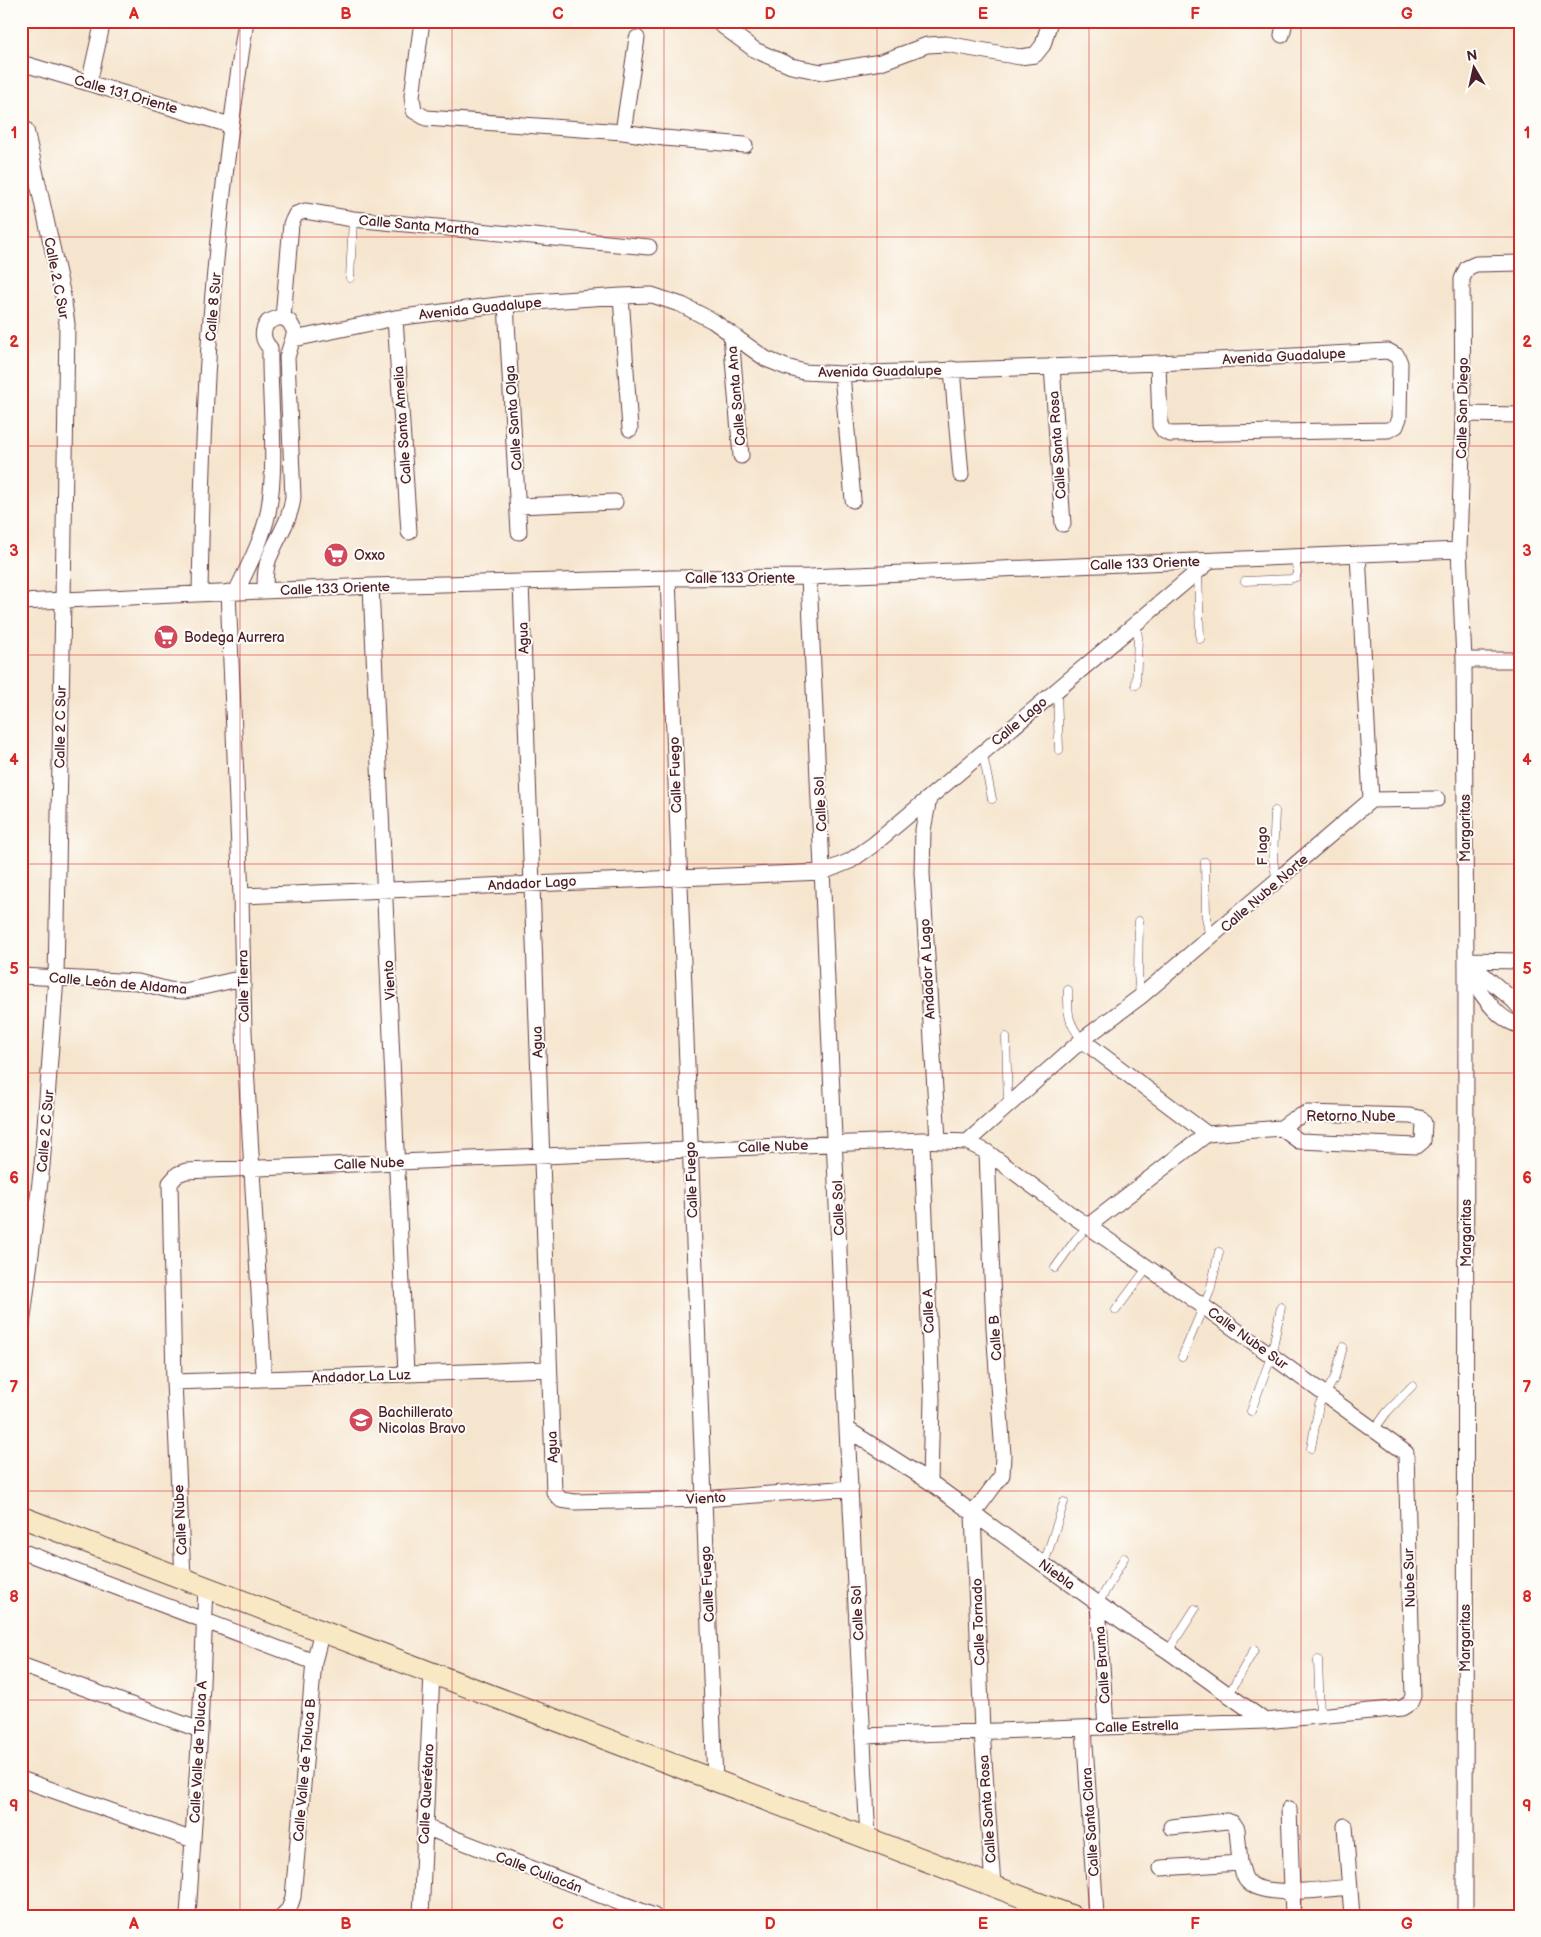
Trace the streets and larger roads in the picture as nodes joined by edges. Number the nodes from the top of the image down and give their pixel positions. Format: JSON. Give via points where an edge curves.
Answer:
{"nodes":[{"id":1,"x":103,"y":21,"type":"edge"},
{"id":2,"x":246,"y":21,"type":"edge"},
{"id":3,"x":422,"y":21,"type":"edge"},
{"id":4,"x":716,"y":21,"type":"edge"},
{"id":5,"x":1050,"y":21,"type":"edge"},
{"id":6,"x":731,"y":26,"type":"edge"},
{"id":7,"x":637,"y":38,"type":"dead end"},
{"id":8,"x":21,"y":63,"type":"edge"},
{"id":9,"x":89,"y":83,"type":"junction"},
{"id":10,"x":21,"y":125,"type":"edge"},
{"id":11,"x":230,"y":125,"type":"junction"},
{"id":12,"x":623,"y":132,"type":"junction"},
{"id":13,"x":744,"y":145,"type":"dead end"},
{"id":14,"x":649,"y":247,"type":"dead end"},
{"id":15,"x":1520,"y":263,"type":"edge"},
{"id":16,"x":621,"y":296,"type":"junction"},
{"id":17,"x":506,"y":304,"type":"junction"},
{"id":18,"x":395,"y":318,"type":"junction"},
{"id":19,"x":278,"y":319,"type":"junction"},
{"id":20,"x":731,"y":336,"type":"junction"},
{"id":21,"x":294,"y":339,"type":"junction"},
{"id":22,"x":1158,"y":363,"type":"junction"},
{"id":23,"x":1052,"y":366,"type":"junction"},
{"id":24,"x":952,"y":369,"type":"junction"},
{"id":25,"x":842,"y":374,"type":"junction"},
{"id":26,"x":1463,"y":414,"type":"junction"},
{"id":27,"x":1520,"y":414,"type":"edge"},
{"id":28,"x":630,"y":429,"type":"dead end"},
{"id":29,"x":741,"y":456,"type":"dead end"},
{"id":30,"x":961,"y":475,"type":"dead end"},
{"id":31,"x":853,"y":500,"type":"dead end"},
{"id":32,"x":615,"y":502,"type":"dead end"},
{"id":33,"x":518,"y":506,"type":"junction"},
{"id":34,"x":268,"y":512,"type":"junction"},
{"id":35,"x":288,"y":519,"type":"junction"},
{"id":36,"x":1063,"y":524,"type":"dead end"},
{"id":37,"x":409,"y":532,"type":"dead end"},
{"id":38,"x":519,"y":532,"type":"dead end"},
{"id":39,"x":1459,"y":550,"type":"junction"},
{"id":40,"x":1358,"y":554,"type":"junction"},
{"id":41,"x":1204,"y":566,"type":"junction"},
{"id":42,"x":809,"y":577,"type":"junction"},
{"id":43,"x":668,"y":578,"type":"junction"},
{"id":44,"x":521,"y":582,"type":"junction"},
{"id":45,"x":371,"y":586,"type":"junction"},
{"id":46,"x":265,"y":591,"type":"junction"},
{"id":47,"x":232,"y":592,"type":"junction"},
{"id":48,"x":200,"y":594,"type":"junction"},
{"id":49,"x":64,"y":600,"type":"junction"},
{"id":50,"x":21,"y":602,"type":"edge"},
{"id":51,"x":1464,"y":660,"type":"junction"},
{"id":52,"x":1520,"y":660,"type":"edge"},
{"id":53,"x":929,"y":798,"type":"junction"},
{"id":54,"x":1437,"y":799,"type":"dead end"},
{"id":55,"x":1371,"y":800,"type":"junction"},
{"id":56,"x":823,"y":872,"type":"junction"},
{"id":57,"x":679,"y":877,"type":"junction"},
{"id":58,"x":531,"y":883,"type":"junction"},
{"id":59,"x":385,"y":890,"type":"junction"},
{"id":60,"x":241,"y":896,"type":"junction"},
{"id":61,"x":1520,"y":960,"type":"edge"},
{"id":62,"x":1466,"y":966,"type":"junction"},
{"id":63,"x":21,"y":976,"type":"edge"},
{"id":64,"x":56,"y":978,"type":"junction"},
{"id":65,"x":243,"y":978,"type":"junction"},
{"id":66,"x":1520,"y":1008,"type":"edge"},
{"id":67,"x":1520,"y":1025,"type":"edge"},
{"id":68,"x":1082,"y":1040,"type":"junction"},
{"id":69,"x":1281,"y":1128,"type":"junction"},
{"id":70,"x":1207,"y":1134,"type":"junction"},
{"id":71,"x":922,"y":1140,"type":"junction"},
{"id":72,"x":938,"y":1140,"type":"junction"},
{"id":73,"x":967,"y":1142,"type":"junction"},
{"id":74,"x":836,"y":1144,"type":"junction"},
{"id":75,"x":690,"y":1150,"type":"junction"},
{"id":76,"x":987,"y":1152,"type":"junction"},
{"id":77,"x":542,"y":1156,"type":"junction"},
{"id":78,"x":397,"y":1162,"type":"junction"},
{"id":79,"x":251,"y":1168,"type":"junction"},
{"id":80,"x":1088,"y":1226,"type":"junction"},
{"id":81,"x":21,"y":1333,"type":"edge"},
{"id":82,"x":549,"y":1369,"type":"junction"},
{"id":83,"x":406,"y":1374,"type":"junction"},
{"id":84,"x":264,"y":1379,"type":"junction"},
{"id":85,"x":174,"y":1382,"type":"junction"},
{"id":86,"x":847,"y":1429,"type":"junction"},
{"id":87,"x":1406,"y":1453,"type":"joint"},
{"id":88,"x":930,"y":1482,"type":"junction"},
{"id":89,"x":851,"y":1488,"type":"junction"},
{"id":90,"x":703,"y":1499,"type":"junction"},
{"id":91,"x":561,"y":1500,"type":"joint"},
{"id":92,"x":973,"y":1514,"type":"junction"},
{"id":93,"x":21,"y":1517,"type":"edge"},
{"id":94,"x":21,"y":1551,"type":"edge"},
{"id":95,"x":183,"y":1578,"type":"junction"},
{"id":96,"x":206,"y":1587,"type":"junction"},
{"id":97,"x":1098,"y":1604,"type":"junction"},
{"id":98,"x":204,"y":1621,"type":"junction"},
{"id":99,"x":322,"y":1631,"type":"junction"},
{"id":100,"x":314,"y":1662,"type":"junction"},
{"id":101,"x":21,"y":1664,"type":"edge"},
{"id":102,"x":432,"y":1673,"type":"junction"},
{"id":103,"x":1410,"y":1703,"type":"joint"},
{"id":104,"x":1265,"y":1721,"type":"junction"},
{"id":105,"x":1106,"y":1727,"type":"junction"},
{"id":106,"x":1084,"y":1728,"type":"junction"},
{"id":107,"x":200,"y":1730,"type":"junction"},
{"id":108,"x":982,"y":1731,"type":"junction"},
{"id":109,"x":863,"y":1736,"type":"junction"},
{"id":110,"x":21,"y":1779,"type":"edge"},
{"id":111,"x":715,"y":1781,"type":"junction"},
{"id":112,"x":1289,"y":1810,"type":"dead end"},
{"id":113,"x":1345,"y":1826,"type":"dead end"},
{"id":114,"x":425,"y":1827,"type":"junction"},
{"id":115,"x":1171,"y":1828,"type":"dead end"},
{"id":116,"x":868,"y":1839,"type":"junction"},
{"id":117,"x":193,"y":1840,"type":"junction"},
{"id":118,"x":1240,"y":1863,"type":"junction"},
{"id":119,"x":1161,"y":1868,"type":"dead end"},
{"id":120,"x":993,"y":1886,"type":"junction"},
{"id":121,"x":1349,"y":1887,"type":"junction"},
{"id":122,"x":1291,"y":1892,"type":"junction"},
{"id":123,"x":286,"y":1912,"type":"edge"},
{"id":124,"x":188,"y":1916,"type":"edge"},
{"id":125,"x":421,"y":1916,"type":"edge"},
{"id":126,"x":654,"y":1916,"type":"edge"},
{"id":127,"x":1072,"y":1916,"type":"edge"},
{"id":128,"x":1096,"y":1916,"type":"edge"},
{"id":129,"x":1292,"y":1916,"type":"edge"},
{"id":130,"x":1352,"y":1916,"type":"edge"},
{"id":131,"x":1466,"y":1916,"type":"edge"}],
"edges":[{"from":1,"to":9,"type":"street"},
{"from":2,"to":11,"type":"street","name":"Calle 8 Sur"},
{"from":3,"to":12,"type":"street","via":[[412,96],[414,111],[426,118]]},
{"from":4,"to":6,"type":"street"},
{"from":5,"to":6,"type":"street","via":[[1043,46],[1035,55],[1020,57],[946,44],[927,44],[881,62],[822,72],[791,66],[756,50]]},
{"from":7,"to":12,"type":"street"},
{"from":8,"to":9,"type":"street","name":"Calle 131 Oriente"},
{"from":9,"to":11,"type":"street","name":"Calle 131 Oriente"},
{"from":10,"to":49,"type":"street","name":"Calle 2 C Sur","via":[[26,130],[66,309]]},
{"from":11,"to":48,"type":"street","name":"Calle 8 Sur","via":[[207,380]]},
{"from":12,"to":13,"type":"street"},
{"from":14,"to":19,"type":"street","name":"Calle Santa Martha","via":[[352,219],[305,211],[296,214],[290,224]]},
{"from":15,"to":26,"type":"street","name":"Calle San Diego","via":[[1476,264],[1467,268],[1462,279]]},
{"from":16,"to":17,"type":"street","name":"Avenida Guadalupe"},
{"from":16,"to":20,"type":"street","name":"Avenida Guadalupe","via":[[652,295],[671,300],[712,321]]},
{"from":16,"to":28,"type":"street"},
{"from":17,"to":18,"type":"street","name":"Avenida Guadalupe"},
{"from":17,"to":33,"type":"street","name":"Calle Santa Olga"},
{"from":18,"to":21,"type":"street","name":"Avenida Guadalupe"},
{"from":18,"to":37,"type":"street","name":"Calle Santa Amelia"},
{"from":19,"to":21,"type":"street","name":"Calle Santa Martha","via":[[289,321],[293,326]]},
{"from":19,"to":34,"type":"street","via":[[265,327],[263,333],[265,344],[270,348],[272,480]]},
{"from":20,"to":25,"type":"street","name":"Avenida Guadalupe","via":[[786,367],[804,372]]},
{"from":20,"to":29,"type":"street","name":"Calle Santa Ana"},
{"from":21,"to":35,"type":"street","via":[[287,357],[293,497]]},
{"from":22,"to":22,"type":"street","name":"Avenida Guadalupe","via":[[1388,351],[1400,362],[1399,418],[1396,426],[1388,430],[1170,434],[1160,425]]},
{"from":22,"to":23,"type":"street","name":"Avenida Guadalupe"},
{"from":23,"to":24,"type":"street","name":"Avenida Guadalupe"},
{"from":23,"to":36,"type":"street","name":"Calle Santa Rosa"},
{"from":24,"to":25,"type":"street","name":"Avenida Guadalupe"},
{"from":24,"to":30,"type":"street"},
{"from":25,"to":31,"type":"street"},
{"from":26,"to":27,"type":"street"},
{"from":26,"to":39,"type":"street","name":"Calle San Diego"},
{"from":32,"to":33,"type":"street"},
{"from":33,"to":38,"type":"street","name":"Calle Santa Olga"},
{"from":34,"to":35,"type":"street"},
{"from":34,"to":47,"type":"street","via":[[255,551]]},
{"from":35,"to":46,"type":"street","via":[[269,558]]},
{"from":39,"to":40,"type":"street","name":"Calle 133 Oriente"},
{"from":39,"to":51,"type":"street","name":"Margaritas"},
{"from":40,"to":41,"type":"street","name":"Calle 133 Oriente"},
{"from":40,"to":55,"type":"street"},
{"from":41,"to":42,"type":"street","name":"Calle 133 Oriente"},
{"from":41,"to":53,"type":"street","name":"Calle Lago"},
{"from":42,"to":43,"type":"street","name":"Calle 133 Oriente"},
{"from":42,"to":56,"type":"street","name":"Calle Sol"},
{"from":43,"to":44,"type":"street","name":"Calle 133 Oriente"},
{"from":43,"to":57,"type":"street","name":"Calle Fuego"},
{"from":44,"to":45,"type":"street","name":"Calle 133 Oriente"},
{"from":44,"to":58,"type":"street","name":"Agua"},
{"from":45,"to":46,"type":"street","name":"Calle 133 Oriente"},
{"from":45,"to":59,"type":"street","name":"Viento"},
{"from":46,"to":47,"type":"street","name":"Calle 133 Oriente"},
{"from":47,"to":48,"type":"street","name":"Calle 133 Oriente"},
{"from":47,"to":60,"type":"street","name":"Calle Tierra"},
{"from":48,"to":49,"type":"street","name":"Calle 133 Oriente"},
{"from":49,"to":50,"type":"street","name":"Calle 133 Oriente"},
{"from":49,"to":64,"type":"street","name":"Calle 2 C Sur"},
{"from":51,"to":52,"type":"street"},
{"from":51,"to":62,"type":"street","name":"Margaritas"},
{"from":53,"to":56,"type":"street","name":"Calle Lago","via":[[874,845]]},
{"from":53,"to":72,"type":"street","name":"Andador A Lago","via":[[923,830],[922,873]]},
{"from":54,"to":55,"type":"street"},
{"from":55,"to":68,"type":"street","name":"Calle Nube Norte","via":[[1210,939]]},
{"from":56,"to":57,"type":"street","name":"Andador Lago"},
{"from":56,"to":74,"type":"street","name":"Calle Sol"},
{"from":57,"to":58,"type":"street","name":"Andador Lago"},
{"from":57,"to":75,"type":"street","name":"Calle Fuego"},
{"from":58,"to":59,"type":"street","name":"Andador Lago"},
{"from":58,"to":77,"type":"street","name":"Agua"},
{"from":59,"to":60,"type":"street","name":"Andador Lago"},
{"from":59,"to":78,"type":"street","name":"Viento"},
{"from":60,"to":65,"type":"street","name":"Calle Tierra"},
{"from":61,"to":62,"type":"street"},
{"from":62,"to":66,"type":"street","via":[[1514,1000]]},
{"from":62,"to":67,"type":"street","via":[[1499,1015]]},
{"from":62,"to":131,"type":"street","name":"Margaritas"},
{"from":63,"to":64,"type":"street","name":"Calle León de Aldama"},
{"from":64,"to":65,"type":"street","name":"Calle León de Aldama","via":[[138,982],[185,991]]},
{"from":64,"to":81,"type":"street","name":"Calle 2 C Sur","via":[[42,1166]]},
{"from":65,"to":79,"type":"street","name":"Calle Tierra"},
{"from":68,"to":70,"type":"street"},
{"from":68,"to":73,"type":"street","name":"Calle Nube Norte"},
{"from":69,"to":69,"type":"street","name":"Retorno Nube","via":[[1307,1113],[1410,1116],[1420,1118],[1424,1124],[1423,1141],[1417,1146],[1299,1141]]},
{"from":69,"to":70,"type":"street","name":"Retorno Nube"},
{"from":70,"to":80,"type":"street"},
{"from":71,"to":72,"type":"street","name":"Calle Nube"},
{"from":71,"to":74,"type":"street","name":"Calle Nube"},
{"from":71,"to":88,"type":"street","name":"Calle A","via":[[932,1399]]},
{"from":72,"to":73,"type":"street","name":"Calle Nube"},
{"from":73,"to":76,"type":"street","name":"Calle Nube Sur"},
{"from":74,"to":75,"type":"street","name":"Calle Nube"},
{"from":74,"to":86,"type":"street","name":"Calle Sol"},
{"from":75,"to":77,"type":"street","name":"Calle Nube"},
{"from":75,"to":90,"type":"street","name":"Calle Fuego"},
{"from":76,"to":80,"type":"street","name":"Calle Nube Sur"},
{"from":76,"to":92,"type":"street","name":"Calle B","via":[[1003,1455],[1002,1474]]},
{"from":77,"to":78,"type":"street","name":"Calle Nube"},
{"from":77,"to":82,"type":"street","name":"Agua"},
{"from":78,"to":79,"type":"street","name":"Calle Nube"},
{"from":78,"to":83,"type":"street","name":"Viento"},
{"from":79,"to":84,"type":"street","name":"Calle Tierra"},
{"from":79,"to":85,"type":"street","name":"Calle Nube","via":[[186,1171],[170,1183]]},
{"from":80,"to":87,"type":"street","name":"Calle Nube Sur"},
{"from":82,"to":83,"type":"street","name":"Andador La Luz"},
{"from":82,"to":91,"type":"street","name":"Agua","via":[[554,1492]]},
{"from":83,"to":84,"type":"street","name":"Andador La Luz"},
{"from":84,"to":85,"type":"street","name":"Andador La Luz"},
{"from":85,"to":95,"type":"street","name":"Calle Nube"},
{"from":86,"to":88,"type":"street","name":"Niebla"},
{"from":86,"to":89,"type":"street","name":"Calle Sol"},
{"from":87,"to":103,"type":"street","name":"Nube Sur","via":[[1413,1696]]},
{"from":88,"to":92,"type":"street","name":"Niebla"},
{"from":89,"to":90,"type":"street","name":"Viento"},
{"from":89,"to":109,"type":"street","name":"Calle Sol"},
{"from":90,"to":91,"type":"street","name":"Viento"},
{"from":90,"to":111,"type":"street","name":"Calle Fuego"},
{"from":92,"to":97,"type":"street","name":"Niebla"},
{"from":92,"to":108,"type":"street","name":"Calle Tornado"},
{"from":93,"to":95,"type":"main road"},
{"from":94,"to":98,"type":"street"},
{"from":95,"to":96,"type":"main road"},
{"from":96,"to":98,"type":"street","name":"Calle Valle de Toluca A"},
{"from":96,"to":99,"type":"main road"},
{"from":97,"to":104,"type":"street","name":"Niebla"},
{"from":97,"to":105,"type":"street","name":"Calle Bruma"},
{"from":98,"to":100,"type":"street"},
{"from":98,"to":107,"type":"street","name":"Calle Valle de Toluca A"},
{"from":99,"to":100,"type":"street","name":"Calle Valle de Toluca B"},
{"from":99,"to":102,"type":"main road"},
{"from":100,"to":123,"type":"street","name":"Calle Valle de Toluca B","via":[[293,1897]]},
{"from":101,"to":107,"type":"street"},
{"from":102,"to":111,"type":"main road"},
{"from":102,"to":114,"type":"street","name":"Calle Querétaro"},
{"from":103,"to":104,"type":"street","name":"Calle Estrella","via":[[1402,1708]]},
{"from":104,"to":105,"type":"street","name":"Calle Estrella"},
{"from":105,"to":106,"type":"street","name":"Calle Estrella"},
{"from":106,"to":108,"type":"street","name":"Calle Estrella"},
{"from":106,"to":128,"type":"street","name":"Calle Santa Clara"},
{"from":107,"to":117,"type":"street","name":"Calle Valle de Toluca A"},
{"from":108,"to":109,"type":"street","name":"Calle Estrella"},
{"from":108,"to":120,"type":"street","name":"Calle Santa Rosa"},
{"from":109,"to":116,"type":"street","name":"Calle Sol"},
{"from":110,"to":117,"type":"street"},
{"from":111,"to":116,"type":"main road"},
{"from":112,"to":122,"type":"street"},
{"from":113,"to":121,"type":"street"},
{"from":114,"to":125,"type":"street","name":"Calle Querétaro"},
{"from":114,"to":126,"type":"street","name":"Calle Culiacán"},
{"from":115,"to":118,"type":"street","via":[[1233,1823]]},
{"from":116,"to":120,"type":"main road"},
{"from":117,"to":124,"type":"street","name":"Calle Valle de Toluca A"},
{"from":118,"to":119,"type":"street"},
{"from":118,"to":122,"type":"street","via":[[1246,1880],[1254,1887]]},
{"from":120,"to":127,"type":"main road"},
{"from":121,"to":122,"type":"street"},
{"from":121,"to":130,"type":"street"},
{"from":122,"to":129,"type":"street"}]}
